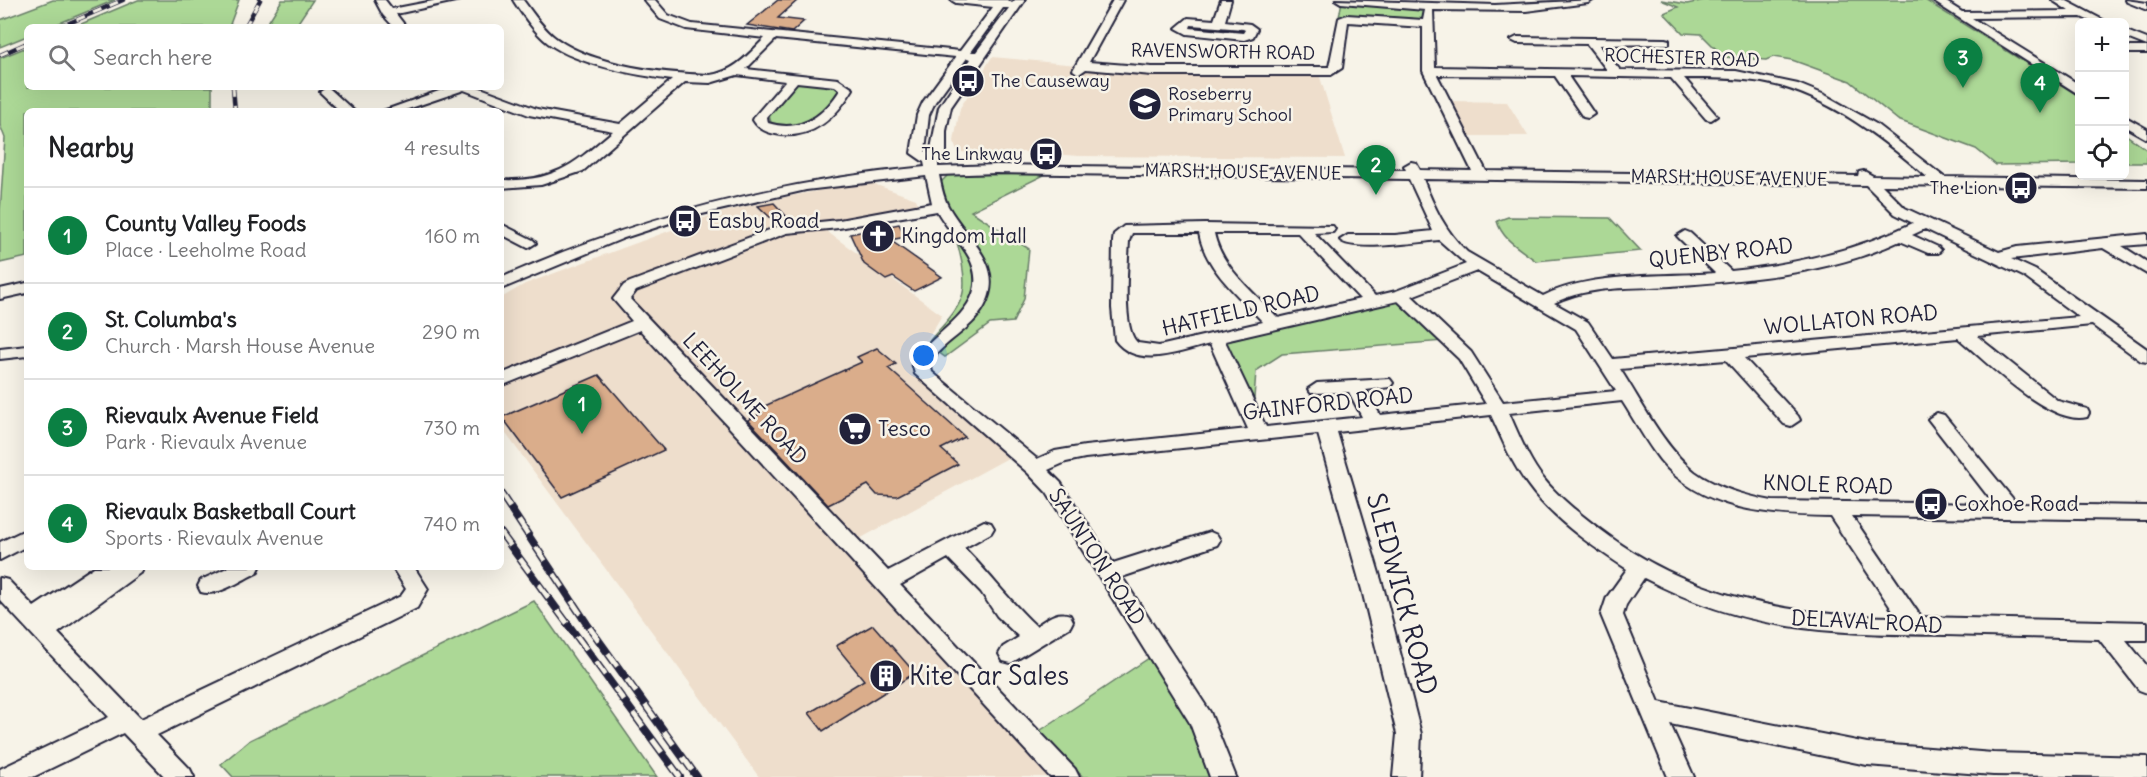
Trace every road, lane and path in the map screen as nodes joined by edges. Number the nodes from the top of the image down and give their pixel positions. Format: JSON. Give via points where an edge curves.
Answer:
{"nodes":[{"id":1,"x":380,"y":0,"type":"edge"},
{"id":2,"x":455,"y":0,"type":"edge"},
{"id":3,"x":518,"y":0,"type":"edge"},
{"id":4,"x":650,"y":0,"type":"edge"},
{"id":5,"x":956,"y":0,"type":"edge"},
{"id":6,"x":1118,"y":0,"type":"edge"},
{"id":7,"x":1226,"y":0,"type":"edge"},
{"id":8,"x":1344,"y":0,"type":"edge"},
{"id":9,"x":1588,"y":0,"type":"edge"},
{"id":10,"x":1936,"y":0,"type":"edge"},
{"id":11,"x":2056,"y":0,"type":"edge"},
{"id":12,"x":2131,"y":0,"type":"edge"},
{"id":13,"x":1002,"y":2,"type":"edge"},
{"id":14,"x":1018,"y":3,"type":"edge"},
{"id":15,"x":1428,"y":7,"type":"junction"},
{"id":16,"x":2147,"y":7,"type":"edge"},
{"id":17,"x":387,"y":13,"type":"junction"},
{"id":18,"x":2080,"y":14,"type":"junction"},
{"id":19,"x":1958,"y":15,"type":"junction"},
{"id":20,"x":2089,"y":18,"type":"edge"},
{"id":21,"x":396,"y":24,"type":"edge"},
{"id":22,"x":1218,"y":24,"type":"junction"},
{"id":23,"x":1429,"y":24,"type":"junction"},
{"id":24,"x":774,"y":35,"type":"junction"},
{"id":25,"x":2129,"y":35,"type":"edge"},
{"id":26,"x":1517,"y":40,"type":"dead end"},
{"id":27,"x":1590,"y":41,"type":"junction"},
{"id":28,"x":1665,"y":42,"type":"dead end"},
{"id":29,"x":2147,"y":43,"type":"edge"},
{"id":30,"x":2129,"y":50,"type":"edge"},
{"id":31,"x":2147,"y":50,"type":"edge"},
{"id":32,"x":963,"y":55,"type":"junction"},
{"id":33,"x":979,"y":56,"type":"junction"},
{"id":34,"x":734,"y":71,"type":"junction"},
{"id":35,"x":1429,"y":71,"type":"junction"},
{"id":36,"x":1559,"y":73,"type":"junction"},
{"id":37,"x":1616,"y":73,"type":"junction"},
{"id":38,"x":1674,"y":74,"type":"junction"},
{"id":39,"x":684,"y":76,"type":"junction"},
{"id":40,"x":794,"y":78,"type":"junction"},
{"id":41,"x":2075,"y":88,"type":"edge"},
{"id":42,"x":455,"y":90,"type":"edge"},
{"id":43,"x":472,"y":90,"type":"edge"},
{"id":44,"x":326,"y":92,"type":"dead end"},
{"id":45,"x":345,"y":108,"type":"edge"},
{"id":46,"x":398,"y":108,"type":"edge"},
{"id":47,"x":1603,"y":115,"type":"dead end"},
{"id":48,"x":1697,"y":116,"type":"dead end"},
{"id":49,"x":624,"y":129,"type":"junction"},
{"id":50,"x":931,"y":166,"type":"junction"},
{"id":51,"x":1412,"y":169,"type":"junction"},
{"id":52,"x":1479,"y":170,"type":"junction"},
{"id":53,"x":1928,"y":171,"type":"junction"},
{"id":54,"x":2075,"y":172,"type":"edge"},
{"id":55,"x":1864,"y":175,"type":"junction"},
{"id":56,"x":2140,"y":177,"type":"edge"},
{"id":57,"x":1940,"y":181,"type":"junction"},
{"id":58,"x":504,"y":184,"type":"edge"},
{"id":59,"x":522,"y":184,"type":"junction"},
{"id":60,"x":504,"y":197,"type":"edge"},
{"id":61,"x":940,"y":206,"type":"junction"},
{"id":62,"x":649,"y":221,"type":"junction"},
{"id":63,"x":1923,"y":224,"type":"junction"},
{"id":64,"x":1206,"y":228,"type":"junction"},
{"id":65,"x":1328,"y":229,"type":"dead end"},
{"id":66,"x":504,"y":230,"type":"edge"},
{"id":67,"x":1304,"y":230,"type":"junction"},
{"id":68,"x":1440,"y":235,"type":"junction"},
{"id":69,"x":1686,"y":236,"type":"dead end"},
{"id":70,"x":1902,"y":236,"type":"junction"},
{"id":71,"x":2147,"y":239,"type":"edge"},
{"id":72,"x":1348,"y":240,"type":"dead end"},
{"id":73,"x":2106,"y":243,"type":"junction"},
{"id":74,"x":526,"y":244,"type":"dead end"},
{"id":75,"x":1933,"y":250,"type":"dead end"},
{"id":76,"x":2000,"y":257,"type":"junction"},
{"id":77,"x":1478,"y":265,"type":"junction"},
{"id":78,"x":2147,"y":269,"type":"edge"},
{"id":79,"x":504,"y":271,"type":"edge"},
{"id":80,"x":1726,"y":275,"type":"junction"},
{"id":81,"x":504,"y":283,"type":"edge"},
{"id":82,"x":24,"y":290,"type":"edge"},
{"id":83,"x":0,"y":294,"type":"edge"},
{"id":84,"x":1401,"y":295,"type":"junction"},
{"id":85,"x":1372,"y":302,"type":"junction"},
{"id":86,"x":1543,"y":302,"type":"junction"},
{"id":87,"x":2096,"y":320,"type":"junction"},
{"id":88,"x":644,"y":323,"type":"junction"},
{"id":89,"x":1275,"y":325,"type":"junction"},
{"id":90,"x":1961,"y":333,"type":"junction"},
{"id":91,"x":1216,"y":339,"type":"junction"},
{"id":92,"x":24,"y":351,"type":"edge"},
{"id":93,"x":0,"y":354,"type":"edge"},
{"id":94,"x":1731,"y":354,"type":"junction"},
{"id":95,"x":2147,"y":357,"type":"edge"},
{"id":96,"x":1610,"y":365,"type":"junction"},
{"id":97,"x":504,"y":379,"type":"edge"},
{"id":98,"x":1384,"y":383,"type":"dead end"},
{"id":99,"x":1355,"y":386,"type":"junction"},
{"id":100,"x":1317,"y":389,"type":"dead end"},
{"id":101,"x":1629,"y":395,"type":"junction"},
{"id":102,"x":1498,"y":409,"type":"junction"},
{"id":103,"x":2080,"y":413,"type":"dead end"},
{"id":104,"x":1937,"y":419,"type":"dead end"},
{"id":105,"x":1374,"y":422,"type":"junction"},
{"id":106,"x":1793,"y":422,"type":"dead end"},
{"id":107,"x":1326,"y":427,"type":"junction"},
{"id":108,"x":1260,"y":434,"type":"junction"},
{"id":109,"x":1035,"y":468,"type":"junction"},
{"id":110,"x":1836,"y":509,"type":"junction"},
{"id":111,"x":2013,"y":513,"type":"junction"},
{"id":112,"x":2147,"y":513,"type":"edge"},
{"id":113,"x":984,"y":528,"type":"dead end"},
{"id":114,"x":24,"y":539,"type":"edge"},
{"id":115,"x":1214,"y":539,"type":"dead end"},
{"id":116,"x":950,"y":547,"type":"junction"},
{"id":117,"x":0,"y":552,"type":"edge"},
{"id":118,"x":1640,"y":567,"type":"junction"},
{"id":119,"x":105,"y":570,"type":"edge"},
{"id":120,"x":127,"y":570,"type":"edge"},
{"id":121,"x":241,"y":570,"type":"edge"},
{"id":122,"x":405,"y":570,"type":"edge"},
{"id":123,"x":1108,"y":573,"type":"junction"},
{"id":124,"x":885,"y":583,"type":"junction"},
{"id":125,"x":0,"y":586,"type":"edge"},
{"id":126,"x":209,"y":586,"type":"dead end"},
{"id":127,"x":1062,"y":621,"type":"dead end"},
{"id":128,"x":1914,"y":625,"type":"junction"},
{"id":129,"x":36,"y":626,"type":"junction"},
{"id":130,"x":2105,"y":630,"type":"junction"},
{"id":131,"x":2147,"y":631,"type":"edge"},
{"id":132,"x":1035,"y":639,"type":"junction"},
{"id":133,"x":1011,"y":654,"type":"dead end"},
{"id":134,"x":2147,"y":683,"type":"edge"},
{"id":135,"x":1651,"y":711,"type":"junction"},
{"id":136,"x":132,"y":726,"type":"junction"},
{"id":137,"x":2147,"y":768,"type":"edge"},
{"id":138,"x":8,"y":777,"type":"edge"},
{"id":139,"x":181,"y":777,"type":"edge"},
{"id":140,"x":1066,"y":777,"type":"edge"},
{"id":141,"x":1223,"y":777,"type":"edge"},
{"id":142,"x":1406,"y":777,"type":"edge"},
{"id":143,"x":1681,"y":777,"type":"edge"}],
"edges":[{"from":1,"to":17,"type":"street"},
{"from":2,"to":17,"type":"street"},
{"from":3,"to":39,"type":"street","via":[[555,44],[568,50],[621,67]]},
{"from":4,"to":24,"type":"street","via":[[664,17],[679,25]]},
{"from":5,"to":13,"type":"street"},
{"from":6,"to":23,"type":"street","name":"RAVENSWORTH ROAD","via":[[1081,67],[1331,71],[1336,68],[1343,20],[1347,18]]},
{"from":7,"to":22,"type":"street"},
{"from":8,"to":15,"type":"street"},
{"from":9,"to":15,"type":"street","via":[[1514,8]]},
{"from":10,"to":19,"type":"street"},
{"from":11,"to":18,"type":"street"},
{"from":12,"to":16,"type":"street"},
{"from":13,"to":14,"type":"street"},
{"from":13,"to":32,"type":"street"},
{"from":14,"to":33,"type":"street"},
{"from":15,"to":23,"type":"street"},
{"from":17,"to":21,"type":"street"},
{"from":18,"to":19,"type":"street"},
{"from":18,"to":20,"type":"street"},
{"from":19,"to":41,"type":"street"},
{"from":22,"to":22,"type":"street","via":[[1251,29],[1244,37],[1182,28],[1188,21]]},
{"from":23,"to":35,"type":"street"},
{"from":24,"to":32,"type":"street"},
{"from":24,"to":34,"type":"street"},
{"from":25,"to":29,"type":"street"},
{"from":26,"to":27,"type":"street"},
{"from":27,"to":28,"type":"street"},
{"from":27,"to":37,"type":"street"},
{"from":30,"to":31,"type":"street"},
{"from":32,"to":33,"type":"street"},
{"from":32,"to":50,"type":"street","via":[[923,115],[918,153]]},
{"from":33,"to":50,"type":"street","via":[[945,106],[939,153]]},
{"from":34,"to":39,"type":"street","via":[[714,79]]},
{"from":34,"to":40,"type":"street"},
{"from":35,"to":36,"type":"street","name":"ROCHESTER ROAD"},
{"from":35,"to":52,"type":"street"},
{"from":36,"to":37,"type":"street","name":"ROCHESTER ROAD"},
{"from":36,"to":47,"type":"street","via":[[1582,114]]},
{"from":37,"to":38,"type":"street","name":"ROCHESTER ROAD"},
{"from":38,"to":48,"type":"street","via":[[1718,116]]},
{"from":38,"to":53,"type":"street","name":"ROCHESTER ROAD","via":[[1752,76],[1802,88],[1887,136]]},
{"from":39,"to":49,"type":"street"},
{"from":40,"to":40,"type":"street","via":[[838,83],[847,89],[822,122],[811,128],[792,131],[763,126],[761,116]]},
{"from":42,"to":46,"type":"street"},
{"from":43,"to":49,"type":"street","via":[[534,112]]},
{"from":44,"to":45,"type":"street"},
{"from":49,"to":59,"type":"street","via":[[578,168]]},
{"from":50,"to":51,"type":"street","name":"MARSH HOUSE AVENUE"},
{"from":50,"to":61,"type":"street"},
{"from":50,"to":62,"type":"street","name":"MARSH HOUSE AVENUE","via":[[861,167],[778,181],[688,203]]},
{"from":51,"to":52,"type":"street","name":"MARSH HOUSE AVENUE"},
{"from":51,"to":68,"type":"street","name":"KNOLE ROAD"},
{"from":52,"to":55,"type":"street","name":"MARSH HOUSE AVENUE"},
{"from":53,"to":54,"type":"street","name":"MARSH HOUSE AVENUE"},
{"from":53,"to":55,"type":"street","name":"MARSH HOUSE AVENUE"},
{"from":53,"to":57,"type":"street","name":"ROCHESTER ROAD"},
{"from":55,"to":57,"type":"street","name":"MARSH HOUSE AVENUE"},
{"from":55,"to":63,"type":"street","via":[[1894,207]]},
{"from":56,"to":57,"type":"street","name":"MARSH HOUSE AVENUE"},
{"from":58,"to":59,"type":"street"},
{"from":59,"to":60,"type":"street"},
{"from":61,"to":88,"type":"street","name":"LEEHOLME ROAD","via":[[785,229],[636,285],[621,298]]},
{"from":61,"to":109,"type":"street","name":"SAUNTON ROAD","via":[[976,256],[984,282],[973,313],[957,331],[927,351],[921,363],[924,374]]},
{"from":62,"to":79,"type":"street","name":"MARSH HOUSE AVENUE","via":[[586,237]]},
{"from":62,"to":81,"type":"street","name":"MARSH HOUSE AVENUE"},
{"from":63,"to":70,"type":"street","name":"QUENBY ROAD"},
{"from":63,"to":76,"type":"street"},
{"from":64,"to":67,"type":"street","name":"HATFIELD ROAD"},
{"from":64,"to":89,"type":"street","via":[[1209,248],[1219,264]]},
{"from":64,"to":91,"type":"street","name":"HATFIELD ROAD","via":[[1139,227],[1122,234],[1121,334],[1131,347],[1146,352]]},
{"from":65,"to":67,"type":"street","name":"HATFIELD ROAD"},
{"from":66,"to":74,"type":"street"},
{"from":67,"to":85,"type":"street","name":"HATFIELD ROAD"},
{"from":68,"to":72,"type":"street"},
{"from":68,"to":77,"type":"street","name":"KNOLE ROAD"},
{"from":69,"to":80,"type":"street"},
{"from":70,"to":75,"type":"street"},
{"from":70,"to":80,"type":"street","name":"QUENBY ROAD","via":[[1825,261]]},
{"from":71,"to":73,"type":"street"},
{"from":73,"to":76,"type":"street"},
{"from":73,"to":78,"type":"street"},
{"from":76,"to":87,"type":"street"},
{"from":77,"to":84,"type":"street","name":"HATFIELD ROAD"},
{"from":77,"to":86,"type":"street","name":"KNOLE ROAD"},
{"from":80,"to":86,"type":"street","name":"QUENBY ROAD","via":[[1584,287]]},
{"from":82,"to":83,"type":"street"},
{"from":84,"to":85,"type":"street","name":"HATFIELD ROAD"},
{"from":84,"to":102,"type":"street","name":"DELAVAL ROAD","via":[[1453,341]]},
{"from":85,"to":89,"type":"street","name":"HATFIELD ROAD"},
{"from":86,"to":96,"type":"street","name":"KNOLE ROAD","via":[[1582,327]]},
{"from":87,"to":90,"type":"street","name":"WOLLATON ROAD"},
{"from":87,"to":95,"type":"street"},
{"from":88,"to":97,"type":"street"},
{"from":88,"to":124,"type":"street","name":"LEEHOLME ROAD"},
{"from":89,"to":91,"type":"street","name":"HATFIELD ROAD"},
{"from":90,"to":94,"type":"street","name":"WOLLATON ROAD"},
{"from":90,"to":103,"type":"street","via":[[2051,409]]},
{"from":91,"to":108,"type":"street"},
{"from":92,"to":93,"type":"street"},
{"from":94,"to":96,"type":"street","name":"WOLLATON ROAD"},
{"from":94,"to":106,"type":"street"},
{"from":96,"to":101,"type":"street","name":"KNOLE ROAD"},
{"from":98,"to":99,"type":"street"},
{"from":99,"to":100,"type":"street"},
{"from":99,"to":105,"type":"street"},
{"from":101,"to":102,"type":"street","name":"GAINFORD ROAD"},
{"from":101,"to":110,"type":"street","name":"KNOLE ROAD","via":[[1675,466],[1705,487],[1757,506]]},
{"from":102,"to":105,"type":"street","name":"GAINFORD ROAD"},
{"from":102,"to":118,"type":"street","name":"DELAVAL ROAD","via":[[1532,476],[1545,493],[1579,525]]},
{"from":104,"to":111,"type":"street"},
{"from":105,"to":107,"type":"street","name":"GAINFORD ROAD"},
{"from":107,"to":108,"type":"street","name":"GAINFORD ROAD"},
{"from":107,"to":142,"type":"street","name":"SLEDWICK ROAD","via":[[1409,734]]},
{"from":108,"to":109,"type":"street","name":"GAINFORD ROAD","via":[[1085,452],[1062,456]]},
{"from":109,"to":123,"type":"street","name":"SAUNTON ROAD","via":[[1054,488]]},
{"from":110,"to":111,"type":"street","name":"KNOLE ROAD"},
{"from":110,"to":128,"type":"street"},
{"from":111,"to":112,"type":"street","name":"KNOLE ROAD"},
{"from":113,"to":116,"type":"street"},
{"from":114,"to":117,"type":"street"},
{"from":115,"to":123,"type":"street"},
{"from":116,"to":124,"type":"street"},
{"from":116,"to":132,"type":"street"},
{"from":118,"to":128,"type":"street","name":"DELAVAL ROAD","via":[[1720,600],[1780,617],[1820,623]]},
{"from":118,"to":135,"type":"street","via":[[1615,603],[1612,615]]},
{"from":119,"to":129,"type":"street"},
{"from":120,"to":129,"type":"street"},
{"from":121,"to":126,"type":"street"},
{"from":122,"to":136,"type":"street","via":[[417,589],[409,602]]},
{"from":123,"to":141,"type":"street","name":"SAUNTON ROAD","via":[[1201,719]]},
{"from":124,"to":140,"type":"street","name":"LEEHOLME ROAD"},
{"from":125,"to":129,"type":"street"},
{"from":127,"to":132,"type":"street"},
{"from":128,"to":130,"type":"street","name":"DELAVAL ROAD"},
{"from":129,"to":136,"type":"street"},
{"from":130,"to":131,"type":"street","name":"DELAVAL ROAD"},
{"from":130,"to":134,"type":"street"},
{"from":132,"to":133,"type":"street"},
{"from":135,"to":137,"type":"street","via":[[1868,754],[1993,764]]},
{"from":135,"to":143,"type":"street"},
{"from":136,"to":138,"type":"street"},
{"from":136,"to":139,"type":"street"}]}
